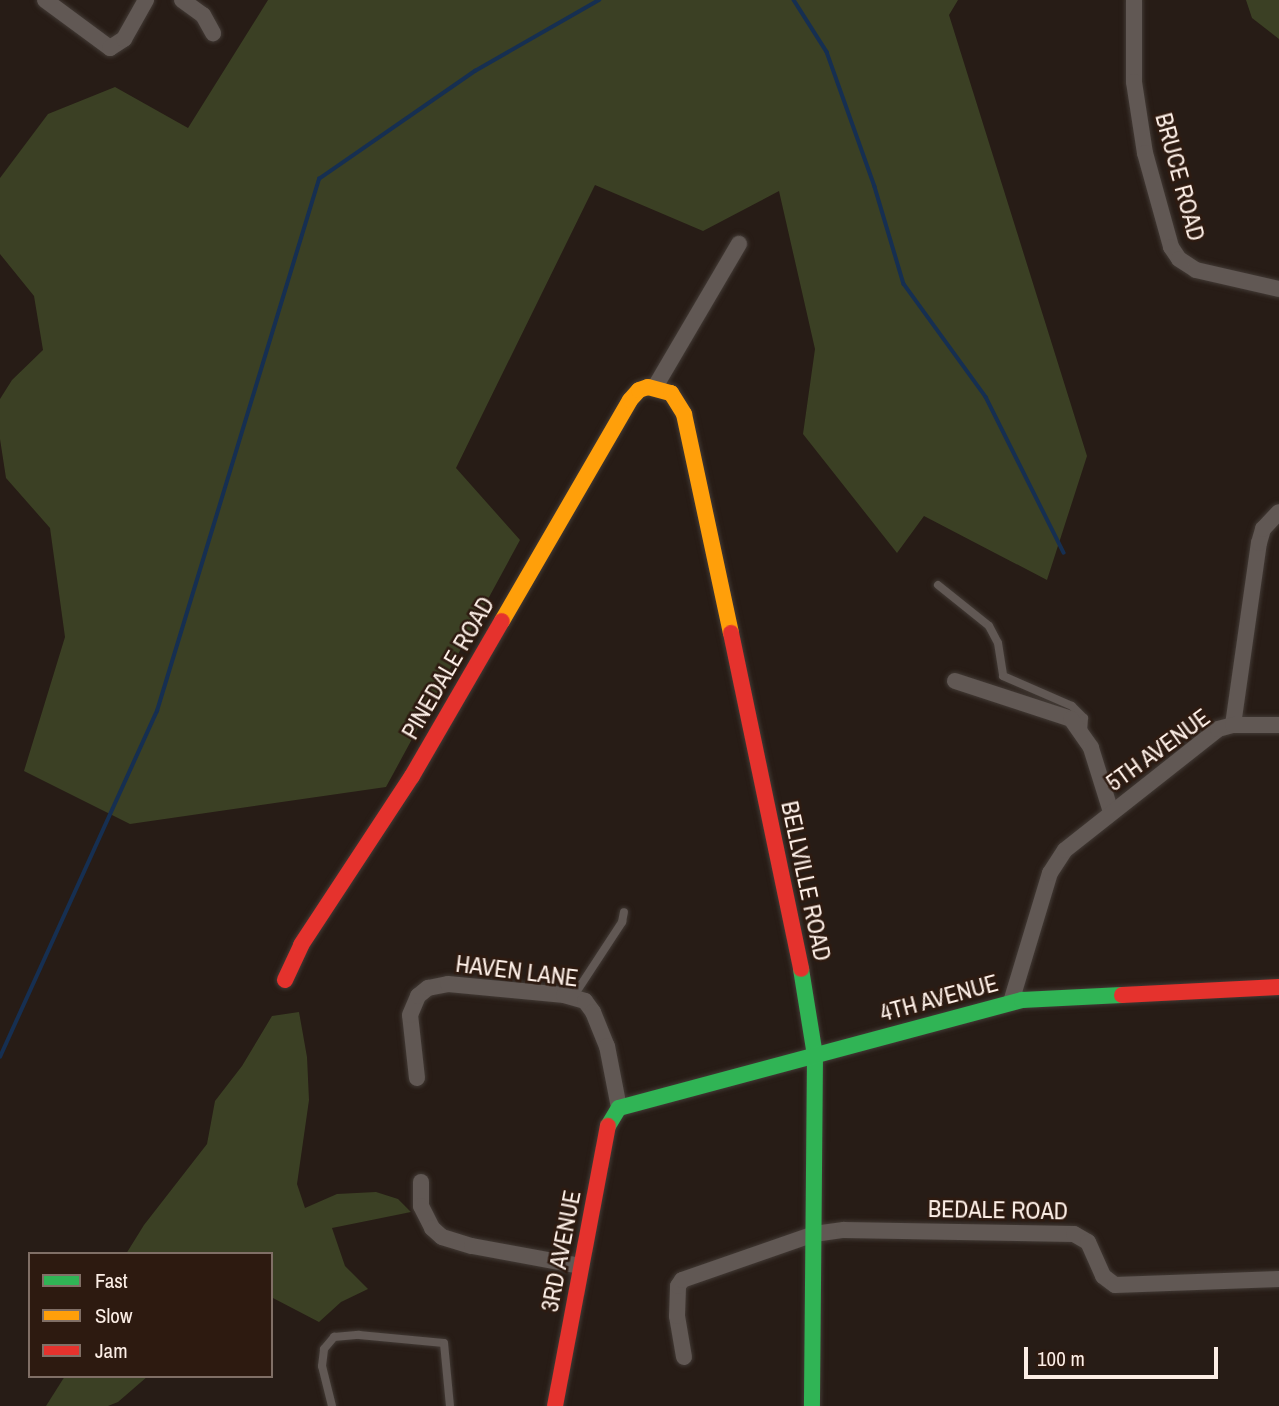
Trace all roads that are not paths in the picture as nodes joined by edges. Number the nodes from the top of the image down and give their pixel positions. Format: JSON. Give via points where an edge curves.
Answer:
{"nodes":[{"id":1,"x":45,"y":0,"type":"edge"},
{"id":2,"x":146,"y":0,"type":"edge"},
{"id":3,"x":182,"y":0,"type":"edge"},
{"id":4,"x":1134,"y":0,"type":"edge"},
{"id":5,"x":213,"y":33,"type":"dead end"},
{"id":6,"x":739,"y":244,"type":"dead end"},
{"id":7,"x":1279,"y":289,"type":"edge"},
{"id":8,"x":655,"y":387,"type":"junction"},
{"id":9,"x":1279,"y":512,"type":"edge"},
{"id":10,"x":938,"y":585,"type":"dead end"},
{"id":11,"x":955,"y":681,"type":"dead end"},
{"id":12,"x":1233,"y":725,"type":"junction"},
{"id":13,"x":1279,"y":725,"type":"edge"},
{"id":14,"x":1083,"y":732,"type":"junction"},
{"id":15,"x":1111,"y":812,"type":"junction"},
{"id":16,"x":624,"y":912,"type":"dead end"},
{"id":17,"x":285,"y":980,"type":"dead end"},
{"id":18,"x":1279,"y":987,"type":"edge"},
{"id":19,"x":573,"y":997,"type":"junction"},
{"id":20,"x":1011,"y":1002,"type":"junction"},
{"id":21,"x":815,"y":1055,"type":"junction"},
{"id":22,"x":417,"y":1078,"type":"dead end"},
{"id":23,"x":619,"y":1108,"type":"junction"},
{"id":24,"x":421,"y":1182,"type":"dead end"},
{"id":25,"x":814,"y":1234,"type":"junction"},
{"id":26,"x":581,"y":1266,"type":"junction"},
{"id":27,"x":1279,"y":1279,"type":"edge"},
{"id":28,"x":684,"y":1357,"type":"dead end"},
{"id":29,"x":331,"y":1406,"type":"edge"},
{"id":30,"x":450,"y":1406,"type":"edge"},
{"id":31,"x":555,"y":1406,"type":"edge"},
{"id":32,"x":812,"y":1406,"type":"edge"}],
"edges":[{"from":1,"to":2,"type":"street","via":[[110,48],[124,39]]},
{"from":3,"to":5,"type":"street","via":[[203,15]]},
{"from":4,"to":7,"type":"street","name":"BRUCE ROAD","via":[[1134,82],[1145,153],[1171,247],[1196,270]]},
{"from":6,"to":8,"type":"street"},
{"from":8,"to":17,"type":"street","name":"PINEDALE ROAD","via":[[639,390],[623,410],[412,776],[301,945]]},
{"from":8,"to":21,"type":"street","name":"BELLVILLE ROAD","via":[[677,401],[691,441],[801,965]]},
{"from":9,"to":12,"type":"street","name":"5TH AVENUE","via":[[1263,529],[1257,552]]},
{"from":10,"to":14,"type":"lane","via":[[989,626],[998,643],[1003,676],[1072,706],[1084,718]]},
{"from":11,"to":14,"type":"street","via":[[1062,714]]},
{"from":12,"to":13,"type":"street"},
{"from":12,"to":15,"type":"street","name":"5TH AVENUE","via":[[1212,733]]},
{"from":14,"to":15,"type":"street"},
{"from":15,"to":20,"type":"street","name":"5TH AVENUE","via":[[1074,841],[1052,868]]},
{"from":16,"to":19,"type":"lane"},
{"from":18,"to":20,"type":"street","name":"4TH AVENUE","via":[[1052,996]]},
{"from":19,"to":22,"type":"street","name":"HAVEN LANE","via":[[478,986],[440,984],[428,988],[418,996],[410,1015]]},
{"from":19,"to":23,"type":"street","name":"HAVEN LANE","via":[[589,1004],[604,1036]]},
{"from":20,"to":21,"type":"street","name":"4TH AVENUE"},
{"from":21,"to":23,"type":"street","name":"4TH AVENUE"},
{"from":21,"to":25,"type":"street","name":"BELLVILLE ROAD"},
{"from":23,"to":26,"type":"street","name":"3RD AVENUE","via":[[607,1127]]},
{"from":24,"to":26,"type":"street","via":[[421,1206],[442,1237]]},
{"from":25,"to":27,"type":"street","name":"BEDALE ROAD","via":[[844,1230],[1074,1234],[1088,1241],[1103,1276],[1115,1285]]},
{"from":25,"to":28,"type":"street","name":"BEDALE ROAD","via":[[682,1280],[678,1324]]},
{"from":25,"to":32,"type":"street","name":"BELLVILLE ROAD"},
{"from":26,"to":31,"type":"street","name":"3RD AVENUE"},
{"from":29,"to":30,"type":"lane","via":[[324,1349],[329,1339],[359,1335],[446,1346]]}]}
